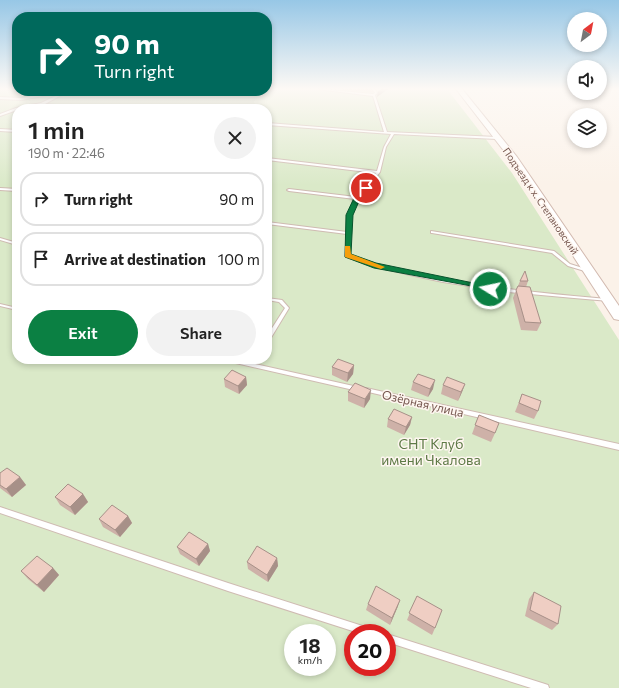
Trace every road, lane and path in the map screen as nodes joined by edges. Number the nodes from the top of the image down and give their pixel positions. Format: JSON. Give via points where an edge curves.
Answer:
{"nodes":[{"id":1,"x":382,"y":121,"type":"edge"},
{"id":2,"x":484,"y":121,"type":"edge"},
{"id":3,"x":272,"y":124,"type":"edge"},
{"id":4,"x":0,"y":130,"type":"edge"},
{"id":5,"x":12,"y":131,"type":"edge"},
{"id":6,"x":386,"y":133,"type":"junction"},
{"id":7,"x":393,"y":134,"type":"junction"},
{"id":8,"x":497,"y":138,"type":"junction"},
{"id":9,"x":272,"y":160,"type":"edge"},
{"id":10,"x":378,"y":172,"type":"junction"},
{"id":11,"x":0,"y":189,"type":"edge"},
{"id":12,"x":12,"y":190,"type":"edge"},
{"id":13,"x":289,"y":190,"type":"dead end"},
{"id":14,"x":357,"y":198,"type":"junction"},
{"id":15,"x":272,"y":224,"type":"edge"},
{"id":16,"x":432,"y":232,"type":"dead end"},
{"id":17,"x":348,"y":233,"type":"junction"},
{"id":18,"x":0,"y":239,"type":"edge"},
{"id":19,"x":12,"y":243,"type":"edge"},
{"id":20,"x":589,"y":271,"type":"junction"},
{"id":21,"x":272,"y":300,"type":"edge"},
{"id":22,"x":608,"y":300,"type":"junction"},
{"id":23,"x":0,"y":305,"type":"edge"},
{"id":24,"x":12,"y":308,"type":"edge"},
{"id":25,"x":619,"y":316,"type":"edge"},
{"id":26,"x":272,"y":332,"type":"edge"},
{"id":27,"x":248,"y":364,"type":"edge"},
{"id":28,"x":252,"y":365,"type":"joint"},
{"id":29,"x":619,"y":447,"type":"edge"},
{"id":30,"x":0,"y":510,"type":"edge"},
{"id":31,"x":344,"y":624,"type":"edge"},
{"id":32,"x":396,"y":641,"type":"edge"},
{"id":33,"x":545,"y":688,"type":"edge"}],
"edges":[{"from":1,"to":6,"type":"lane"},
{"from":2,"to":8,"type":"street","name":"Подъезд к х. Степановский"},
{"from":3,"to":6,"type":"lane"},
{"from":4,"to":5,"type":"lane"},
{"from":6,"to":7,"type":"lane"},
{"from":7,"to":8,"type":"lane"},
{"from":7,"to":10,"type":"lane","via":[[385,147]]},
{"from":8,"to":20,"type":"street","name":"Подъезд к х. Степановский","via":[[514,159]]},
{"from":9,"to":10,"type":"lane"},
{"from":10,"to":14,"type":"lane"},
{"from":11,"to":12,"type":"lane"},
{"from":13,"to":14,"type":"lane"},
{"from":14,"to":17,"type":"lane","via":[[350,215]]},
{"from":15,"to":17,"type":"lane"},
{"from":16,"to":20,"type":"lane","via":[[553,252],[569,265]]},
{"from":17,"to":22,"type":"lane","via":[[347,256],[374,265],[504,291]]},
{"from":18,"to":19,"type":"lane"},
{"from":20,"to":22,"type":"street","name":"Подъезд к х. Степановский"},
{"from":21,"to":26,"type":"lane","via":[[280,301],[287,308]]},
{"from":22,"to":25,"type":"street","name":"Подъезд к х. Степановский"},
{"from":23,"to":24,"type":"lane"},
{"from":27,"to":28,"type":"lane","name":"Озёрная улица"},
{"from":28,"to":29,"type":"lane","name":"Озёрная улица"},
{"from":30,"to":31,"type":"lane"},
{"from":32,"to":33,"type":"lane"}]}
